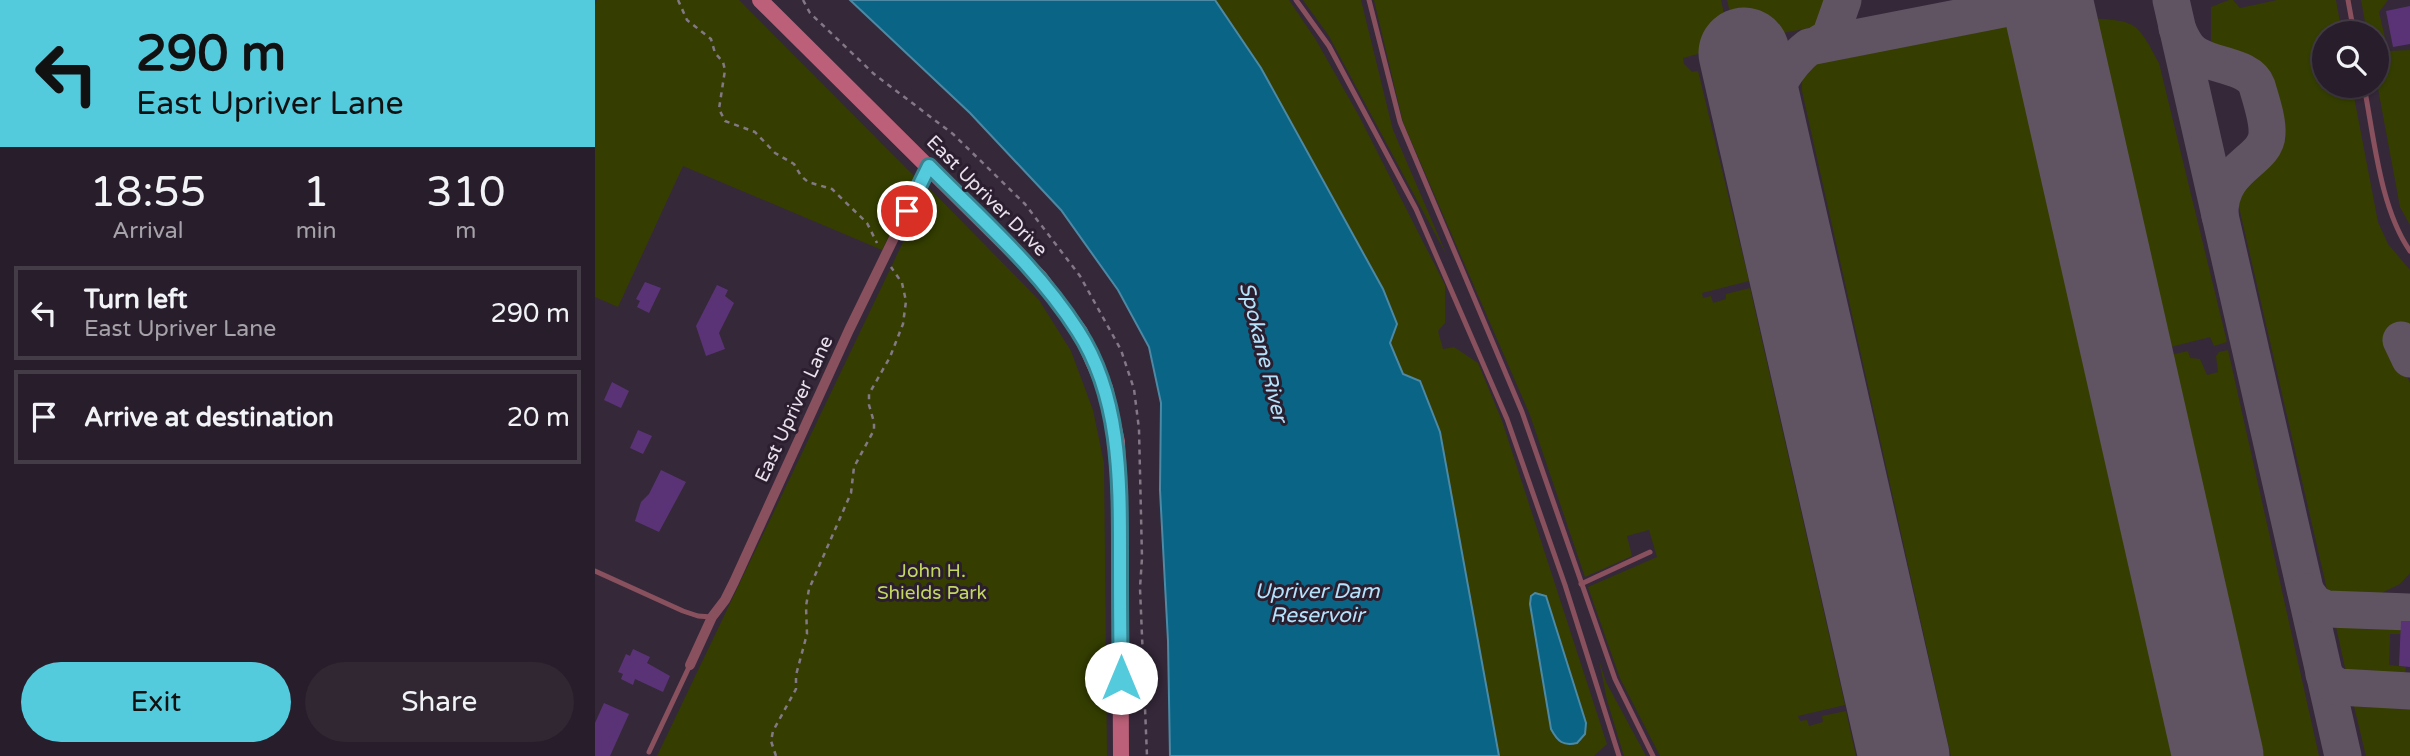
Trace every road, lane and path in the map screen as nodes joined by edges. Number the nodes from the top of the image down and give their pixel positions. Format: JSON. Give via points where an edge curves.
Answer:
{"nodes":[{"id":1,"x":678,"y":0,"type":"edge"},
{"id":2,"x":760,"y":0,"type":"edge"},
{"id":3,"x":803,"y":0,"type":"edge"},
{"id":4,"x":1296,"y":0,"type":"edge"},
{"id":5,"x":1369,"y":0,"type":"edge"},
{"id":6,"x":2348,"y":0,"type":"edge"},
{"id":7,"x":2352,"y":21,"type":"edge"},
{"id":8,"x":2366,"y":98,"type":"edge"},
{"id":9,"x":929,"y":166,"type":"junction"},
{"id":10,"x":2410,"y":251,"type":"edge"},
{"id":11,"x":885,"y":256,"type":"junction"},
{"id":12,"x":1650,"y":552,"type":"dead end"},
{"id":13,"x":595,"y":570,"type":"edge"},
{"id":14,"x":1581,"y":584,"type":"junction"},
{"id":15,"x":712,"y":617,"type":"junction"},
{"id":16,"x":689,"y":665,"type":"joint"},
{"id":17,"x":649,"y":752,"type":"dead end"},
{"id":18,"x":776,"y":756,"type":"edge"},
{"id":19,"x":1121,"y":756,"type":"edge"},
{"id":20,"x":1147,"y":756,"type":"edge"},
{"id":21,"x":1619,"y":756,"type":"edge"},
{"id":22,"x":1653,"y":756,"type":"edge"}],
"edges":[{"from":1,"to":11,"type":"path","via":[[687,20],[711,39],[723,62],[719,109],[725,121],[755,132],[808,182],[832,189],[867,223]]},
{"from":2,"to":9,"type":"main road","name":"East Upriver Drive"},
{"from":3,"to":20,"type":"path","via":[[810,13],[866,66],[953,134],[1025,204],[1080,276],[1121,350],[1134,389],[1139,429]]},
{"from":4,"to":21,"type":"lane","via":[[1329,46],[1416,209],[1507,419]]},
{"from":5,"to":14,"type":"lane","via":[[1400,122],[1522,412]]},
{"from":6,"to":7,"type":"lane"},
{"from":8,"to":10,"type":"lane","via":[[2387,202]]},
{"from":9,"to":11,"type":"street","name":"East Upriver Lane"},
{"from":9,"to":19,"type":"main road","name":"East Upriver Drive","via":[[1040,278],[1080,332],[1105,388],[1117,442]]},
{"from":11,"to":15,"type":"street","name":"East Upriver Lane","via":[[734,582]]},
{"from":11,"to":18,"type":"path","via":[[902,283],[906,301],[903,324],[869,394],[874,430],[857,461],[851,493],[809,589],[807,635],[796,689],[771,741]]},
{"from":12,"to":14,"type":"lane"},
{"from":13,"to":15,"type":"lane","via":[[683,611]]},
{"from":14,"to":22,"type":"lane","via":[[1615,679]]},
{"from":15,"to":16,"type":"street","name":"East Upriver Lane"},
{"from":16,"to":17,"type":"lane"}]}
